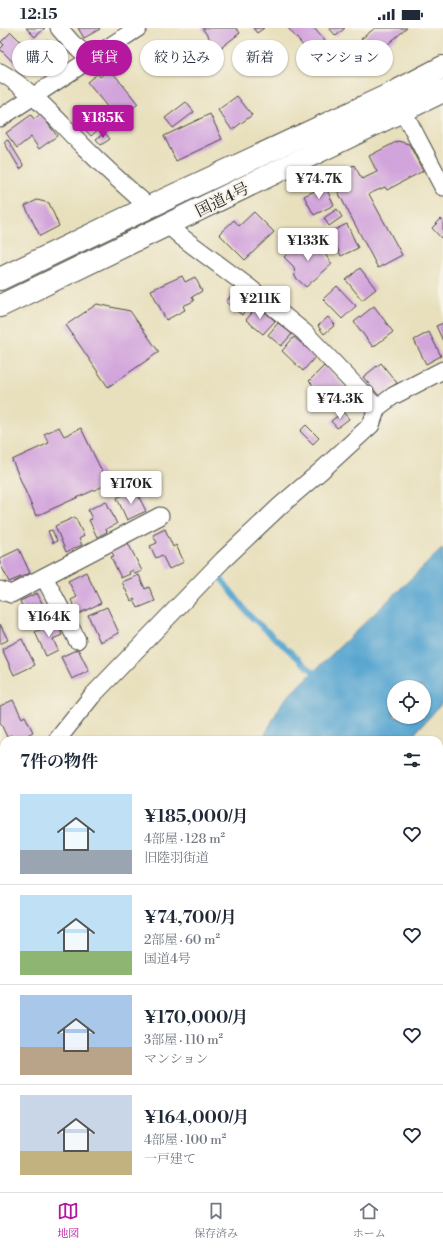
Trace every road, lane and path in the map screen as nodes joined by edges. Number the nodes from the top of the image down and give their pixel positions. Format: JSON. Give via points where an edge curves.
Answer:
{"nodes":[{"id":1,"x":59,"y":28,"type":"edge"},
{"id":2,"x":138,"y":28,"type":"edge"},
{"id":3,"x":120,"y":40,"type":"edge"},
{"id":4,"x":76,"y":46,"type":"edge"},
{"id":5,"x":443,"y":67,"type":"edge"},
{"id":6,"x":76,"y":69,"type":"edge"},
{"id":7,"x":0,"y":72,"type":"edge"},
{"id":8,"x":443,"y":91,"type":"edge"},
{"id":9,"x":34,"y":97,"type":"junction"},
{"id":10,"x":403,"y":111,"type":"junction"},
{"id":11,"x":0,"y":118,"type":"edge"},
{"id":12,"x":443,"y":187,"type":"edge"},
{"id":13,"x":148,"y":207,"type":"junction"},
{"id":14,"x":168,"y":225,"type":"junction"},
{"id":15,"x":0,"y":279,"type":"edge"},
{"id":16,"x":0,"y":306,"type":"edge"},
{"id":17,"x":443,"y":370,"type":"edge"},
{"id":18,"x":377,"y":408,"type":"junction"},
{"id":19,"x":160,"y":516,"type":"dead end"},
{"id":20,"x":44,"y":577,"type":"junction"},
{"id":21,"x":0,"y":590,"type":"edge"},
{"id":22,"x":78,"y":640,"type":"dead end"},
{"id":23,"x":60,"y":736,"type":"edge"}],
"edges":[{"from":1,"to":4,"type":"street"},
{"from":2,"to":3,"type":"street"},
{"from":5,"to":13,"type":"highway","name":"国道4号"},
{"from":6,"to":9,"type":"street"},
{"from":7,"to":9,"type":"street","via":[[15,80]]},
{"from":8,"to":10,"type":"highway","name":"国道4号"},
{"from":9,"to":11,"type":"street"},
{"from":9,"to":13,"type":"street"},
{"from":10,"to":12,"type":"street"},
{"from":10,"to":14,"type":"highway","name":"国道4号"},
{"from":13,"to":15,"type":"highway","name":"国道4号"},
{"from":14,"to":16,"type":"highway","name":"国道4号"},
{"from":14,"to":18,"type":"street","via":[[304,332]]},
{"from":17,"to":18,"type":"street","via":[[393,396]]},
{"from":18,"to":23,"type":"street","via":[[370,425],[223,560],[92,696]]},
{"from":19,"to":20,"type":"street"},
{"from":20,"to":21,"type":"street","via":[[11,594]]},
{"from":20,"to":22,"type":"street"}]}
